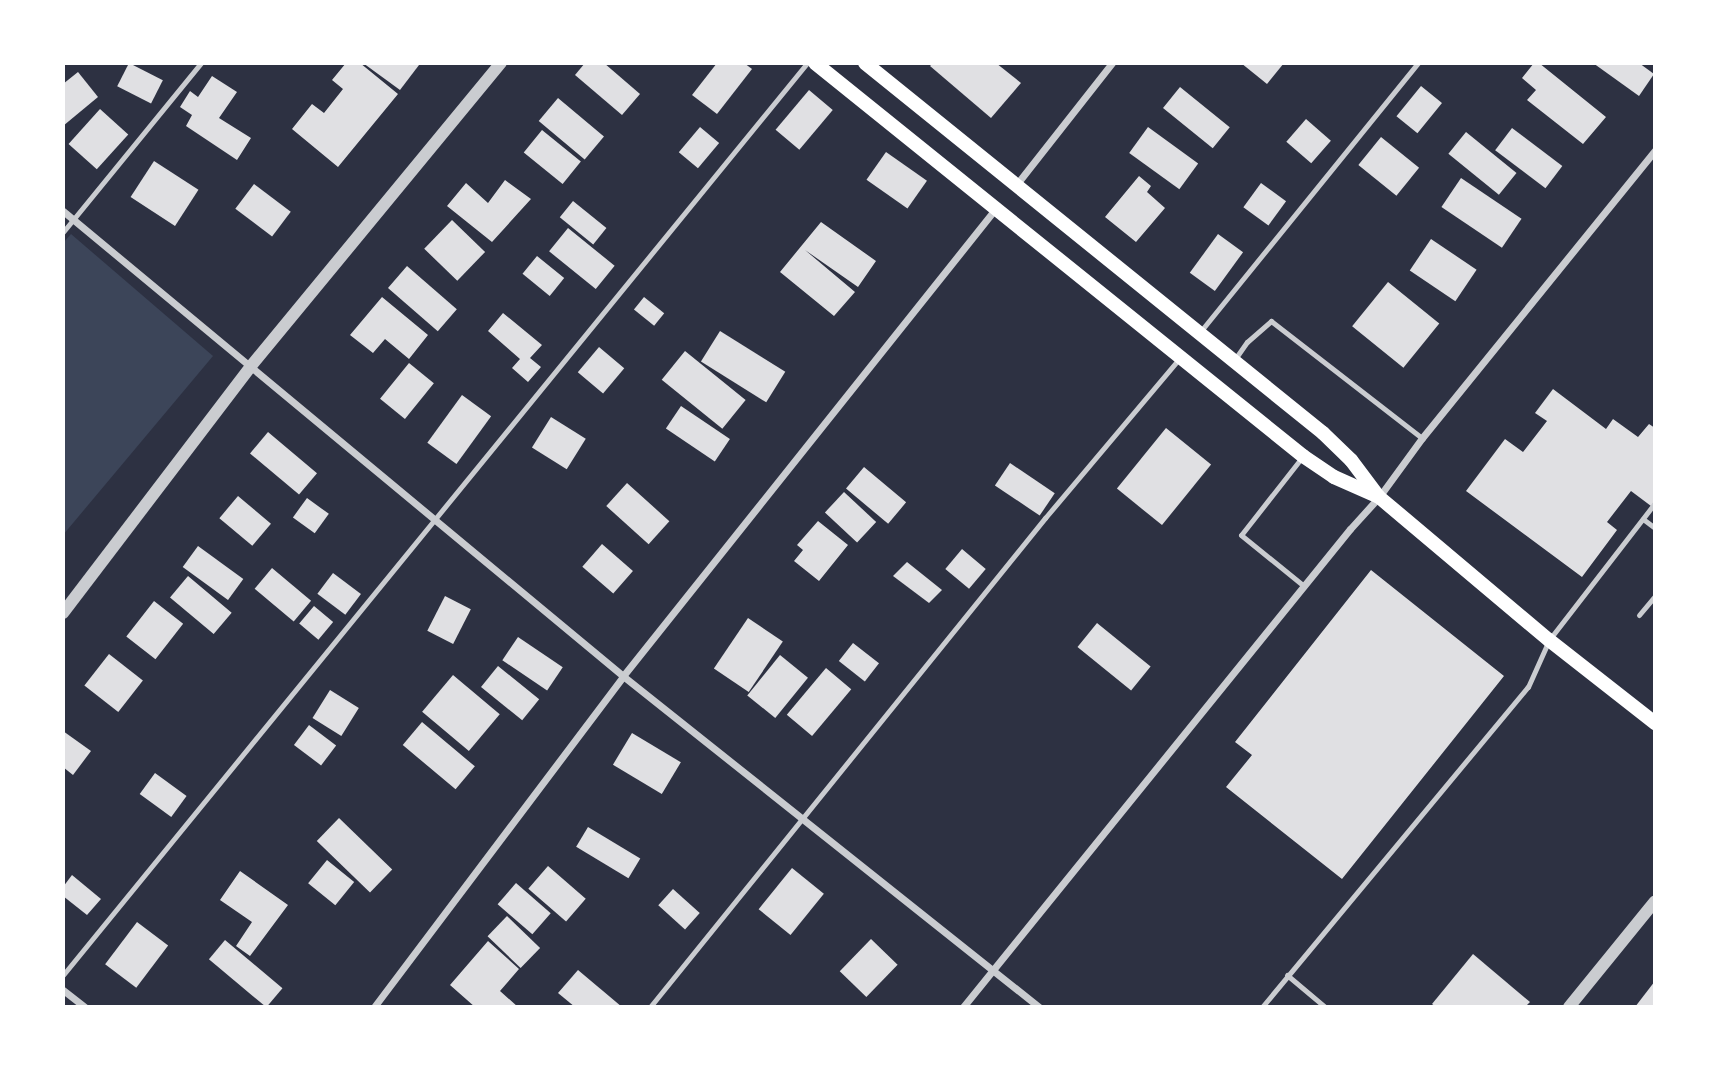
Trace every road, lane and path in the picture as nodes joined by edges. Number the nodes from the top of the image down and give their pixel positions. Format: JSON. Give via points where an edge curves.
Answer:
{"nodes":[{"id":1,"x":201,"y":63,"type":"edge"},
{"id":2,"x":501,"y":63,"type":"edge"},
{"id":3,"x":807,"y":63,"type":"edge"},
{"id":4,"x":815,"y":63,"type":"edge"},
{"id":5,"x":865,"y":63,"type":"edge"},
{"id":6,"x":1112,"y":63,"type":"edge"},
{"id":7,"x":1418,"y":63,"type":"edge"},
{"id":8,"x":1655,"y":150,"type":"edge"},
{"id":9,"x":1016,"y":185,"type":"junction"},
{"id":10,"x":996,"y":208,"type":"junction"},
{"id":11,"x":63,"y":211,"type":"edge"},
{"id":12,"x":73,"y":220,"type":"junction"},
{"id":13,"x":63,"y":232,"type":"edge"},
{"id":14,"x":1200,"y":332,"type":"junction"},
{"id":15,"x":1181,"y":357,"type":"junction"},
{"id":16,"x":1235,"y":359,"type":"junction"},
{"id":17,"x":251,"y":366,"type":"junction"},
{"id":18,"x":1422,"y":438,"type":"junction"},
{"id":19,"x":1303,"y":456,"type":"junction"},
{"id":20,"x":1379,"y":498,"type":"junction"},
{"id":21,"x":1655,"y":503,"type":"edge"},
{"id":22,"x":433,"y":518,"type":"junction"},
{"id":23,"x":1643,"y":519,"type":"junction"},
{"id":24,"x":1655,"y":528,"type":"edge"},
{"id":25,"x":1304,"y":586,"type":"junction"},
{"id":26,"x":1655,"y":596,"type":"edge"},
{"id":27,"x":63,"y":613,"type":"edge"},
{"id":28,"x":1639,"y":615,"type":"dead end"},
{"id":29,"x":1549,"y":640,"type":"junction"},
{"id":30,"x":623,"y":676,"type":"junction"},
{"id":31,"x":1655,"y":723,"type":"edge"},
{"id":32,"x":802,"y":819,"type":"junction"},
{"id":33,"x":1655,"y":901,"type":"edge"},
{"id":34,"x":993,"y":971,"type":"junction"},
{"id":35,"x":63,"y":975,"type":"edge"},
{"id":36,"x":1287,"y":975,"type":"junction"},
{"id":37,"x":63,"y":990,"type":"edge"},
{"id":38,"x":85,"y":1007,"type":"edge"},
{"id":39,"x":374,"y":1007,"type":"edge"},
{"id":40,"x":650,"y":1007,"type":"edge"},
{"id":41,"x":964,"y":1007,"type":"edge"},
{"id":42,"x":1039,"y":1007,"type":"edge"},
{"id":43,"x":1262,"y":1007,"type":"edge"},
{"id":44,"x":1325,"y":1007,"type":"edge"},
{"id":45,"x":1569,"y":1007,"type":"edge"}],
"edges":[{"from":1,"to":12,"type":"lane"},
{"from":2,"to":17,"type":"street"},
{"from":3,"to":22,"type":"lane"},
{"from":4,"to":10,"type":"main road"},
{"from":5,"to":9,"type":"main road"},
{"from":6,"to":9,"type":"street"},
{"from":7,"to":14,"type":"lane"},
{"from":8,"to":18,"type":"street"},
{"from":9,"to":14,"type":"main road"},
{"from":10,"to":15,"type":"main road"},
{"from":10,"to":30,"type":"street"},
{"from":11,"to":12,"type":"street"},
{"from":12,"to":13,"type":"lane"},
{"from":12,"to":17,"type":"street"},
{"from":14,"to":16,"type":"main road"},
{"from":15,"to":19,"type":"main road"},
{"from":15,"to":32,"type":"lane"},
{"from":16,"to":18,"type":"lane","via":[[1271,321]]},
{"from":16,"to":20,"type":"main road","via":[[1351,460]]},
{"from":17,"to":22,"type":"street"},
{"from":17,"to":27,"type":"street"},
{"from":18,"to":20,"type":"street"},
{"from":19,"to":20,"type":"main road"},
{"from":19,"to":25,"type":"lane","via":[[1241,534]]},
{"from":20,"to":25,"type":"street"},
{"from":20,"to":29,"type":"main road"},
{"from":21,"to":23,"type":"lane"},
{"from":22,"to":30,"type":"street"},
{"from":22,"to":35,"type":"lane"},
{"from":23,"to":24,"type":"lane"},
{"from":23,"to":29,"type":"lane"},
{"from":25,"to":34,"type":"street"},
{"from":26,"to":28,"type":"lane"},
{"from":29,"to":31,"type":"main road"},
{"from":29,"to":36,"type":"lane","via":[[1528,687]]},
{"from":30,"to":32,"type":"street"},
{"from":30,"to":39,"type":"street"},
{"from":32,"to":34,"type":"street"},
{"from":32,"to":40,"type":"lane"},
{"from":33,"to":45,"type":"street"},
{"from":34,"to":41,"type":"street"},
{"from":34,"to":42,"type":"street"},
{"from":36,"to":43,"type":"lane"},
{"from":36,"to":44,"type":"lane"},
{"from":37,"to":38,"type":"street"}]}
